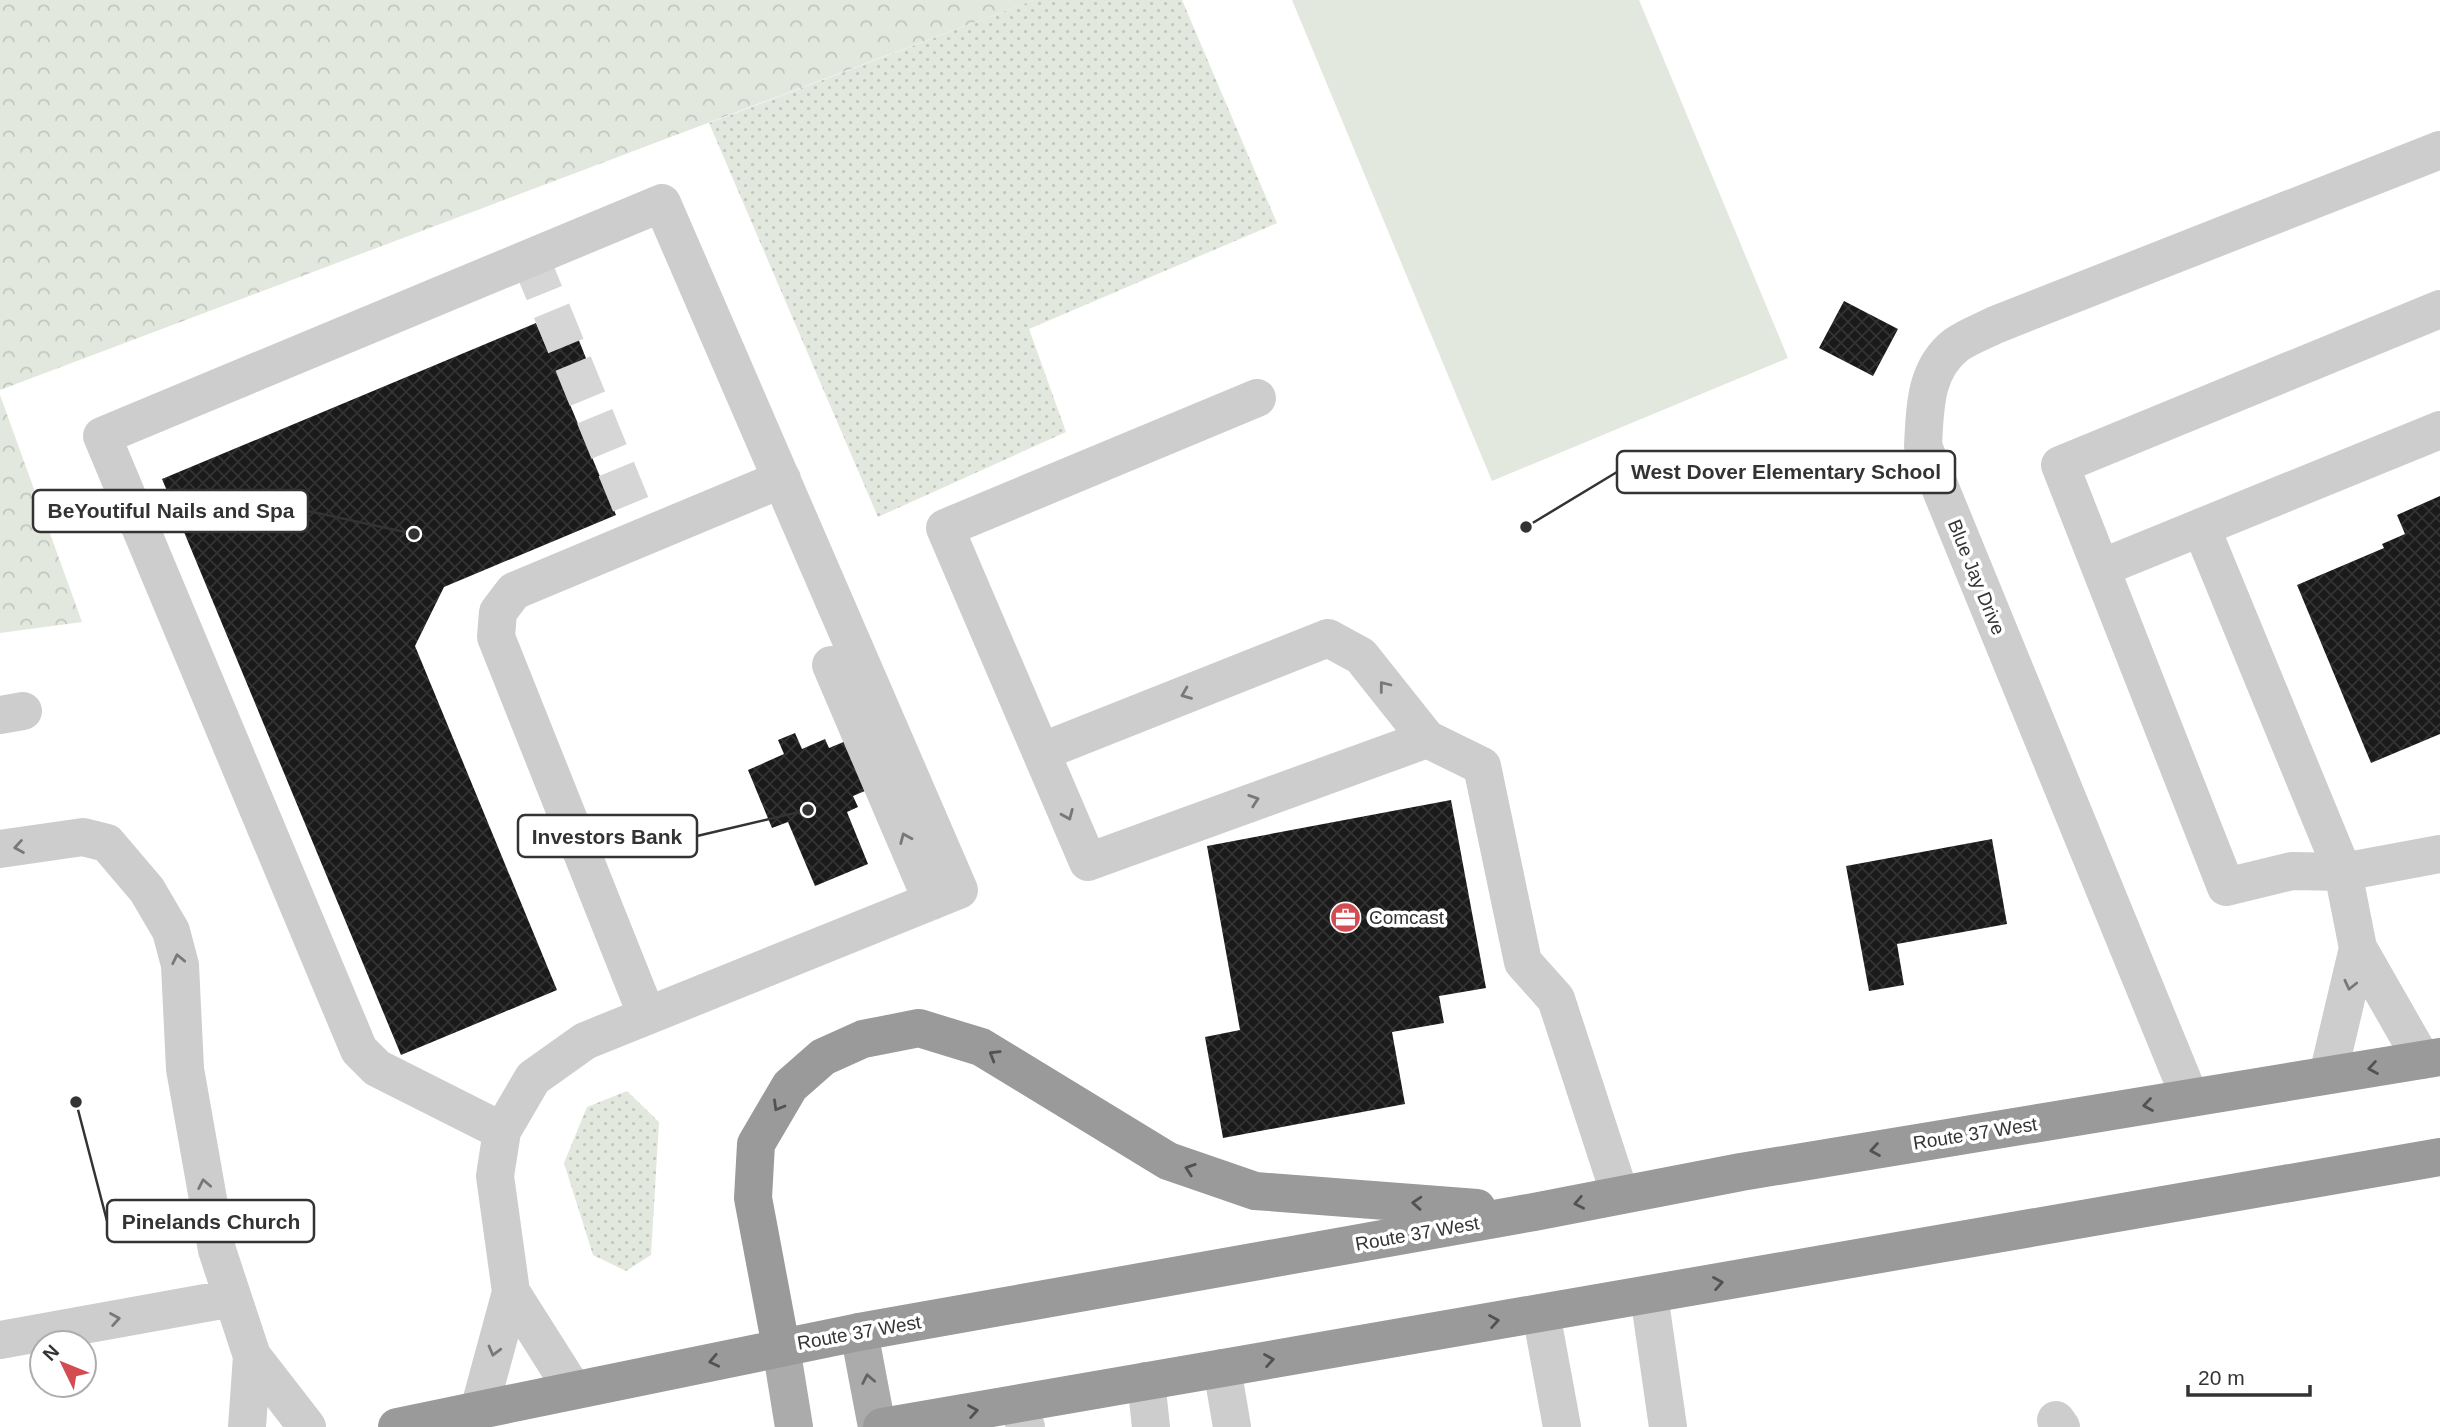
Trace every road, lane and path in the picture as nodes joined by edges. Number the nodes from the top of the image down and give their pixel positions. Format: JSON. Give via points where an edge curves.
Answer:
{"nodes":[{"id":1,"x":2440,"y":150,"type":"edge"},
{"id":2,"x":2440,"y":309,"type":"edge"},
{"id":3,"x":1257,"y":398,"type":"dead end"},
{"id":4,"x":2440,"y":430,"type":"edge"},
{"id":5,"x":782,"y":480,"type":"junction"},
{"id":6,"x":2201,"y":527,"type":"junction"},
{"id":7,"x":2101,"y":568,"type":"junction"},
{"id":8,"x":831,"y":666,"type":"dead end"},
{"id":9,"x":1427,"y":739,"type":"junction"},
{"id":10,"x":1041,"y":752,"type":"junction"},
{"id":11,"x":0,"y":849,"type":"edge"},
{"id":12,"x":2440,"y":854,"type":"edge"},
{"id":13,"x":2343,"y":872,"type":"junction"},
{"id":14,"x":932,"y":901,"type":"junction"},
{"id":15,"x":2358,"y":948,"type":"junction"},
{"id":16,"x":647,"y":1016,"type":"junction"},
{"id":17,"x":2431,"y":1058,"type":"edge"},
{"id":18,"x":2328,"y":1075,"type":"junction"},
{"id":19,"x":2190,"y":1098,"type":"junction"},
{"id":20,"x":502,"y":1131,"type":"junction"},
{"id":21,"x":2440,"y":1157,"type":"edge"},
{"id":22,"x":1620,"y":1195,"type":"junction"},
{"id":23,"x":1534,"y":1212,"type":"junction"},
{"id":24,"x":511,"y":1292,"type":"junction"},
{"id":25,"x":1649,"y":1295,"type":"junction"},
{"id":26,"x":233,"y":1298,"type":"junction"},
{"id":27,"x":1541,"y":1313,"type":"junction"},
{"id":28,"x":859,"y":1332,"type":"junction"},
{"id":29,"x":0,"y":1340,"type":"edge"},
{"id":30,"x":780,"y":1347,"type":"junction"},
{"id":31,"x":252,"y":1356,"type":"junction"},
{"id":32,"x":1222,"y":1368,"type":"junction"},
{"id":33,"x":1146,"y":1381,"type":"junction"},
{"id":34,"x":573,"y":1390,"type":"junction"},
{"id":35,"x":479,"y":1410,"type":"junction"},
{"id":36,"x":1021,"y":1415,"type":"edge"},
{"id":37,"x":247,"y":1427,"type":"edge"},
{"id":38,"x":307,"y":1427,"type":"edge"},
{"id":39,"x":397,"y":1427,"type":"edge"},
{"id":40,"x":794,"y":1427,"type":"edge"},
{"id":41,"x":879,"y":1427,"type":"edge"},
{"id":42,"x":1151,"y":1427,"type":"edge"},
{"id":43,"x":1232,"y":1427,"type":"edge"},
{"id":44,"x":1562,"y":1427,"type":"edge"},
{"id":45,"x":1668,"y":1427,"type":"edge"}],
"edges":[{"from":1,"to":19,"type":"street","name":"Blue Jay Drive","via":[[1995,325],[1955,346],[1933,373],[1926,395],[1923,446]]},
{"from":2,"to":7,"type":"street","via":[[2060,465]]},
{"from":3,"to":10,"type":"street","via":[[945,528]]},
{"from":4,"to":6,"type":"street"},
{"from":5,"to":14,"type":"street","via":[[959,890]]},
{"from":5,"to":16,"type":"street","via":[[514,591],[498,612],[496,638]]},
{"from":5,"to":20,"type":"street","via":[[662,203],[102,436],[359,1050],[377,1068]]},
{"from":6,"to":7,"type":"street"},
{"from":6,"to":13,"type":"street"},
{"from":7,"to":13,"type":"street","via":[[2226,887],[2292,871]]},
{"from":14,"to":8,"type":"street","one_way":true},
{"from":9,"to":10,"type":"street","one_way":true,"via":[[1361,656],[1328,638]]},
{"from":10,"to":9,"type":"street","one_way":true,"via":[[1088,862]]},
{"from":9,"to":22,"type":"street","via":[[1482,766],[1523,962],[1556,999]]},
{"from":26,"to":11,"type":"street","one_way":true,"via":[[217,1250],[197,1147],[186,1069],[180,965],[171,931],[147,890],[107,843],[83,837]]},
{"from":12,"to":13,"type":"street"},
{"from":13,"to":15,"type":"street"},
{"from":14,"to":16,"type":"street"},
{"from":15,"to":17,"type":"street"},
{"from":15,"to":18,"type":"street","one_way":true},
{"from":16,"to":20,"type":"street","via":[[585,1041],[533,1079]]},
{"from":17,"to":18,"type":"highway","name":"Route 37 West","one_way":true},
{"from":18,"to":19,"type":"highway","name":"Route 37 West"},
{"from":19,"to":22,"type":"highway","name":"Route 37 West","one_way":true},
{"from":20,"to":24,"type":"street","via":[[495,1176]]},
{"from":25,"to":21,"type":"highway","one_way":true},
{"from":22,"to":23,"type":"highway","name":"Route 37 West","one_way":true},
{"from":23,"to":28,"type":"highway","name":"Route 37 West"},
{"from":23,"to":30,"type":"highway","one_way":true,"via":[[1255,1191],[1168,1161],[981,1047],[919,1028],[863,1039],[823,1057],[790,1086],[756,1144],[753,1198]]},
{"from":24,"to":34,"type":"street"},
{"from":24,"to":35,"type":"street","one_way":true},
{"from":25,"to":27,"type":"highway"},
{"from":25,"to":45,"type":"street"},
{"from":29,"to":26,"type":"street","one_way":true},
{"from":26,"to":31,"type":"street"},
{"from":32,"to":27,"type":"highway","one_way":true},
{"from":27,"to":44,"type":"street"},
{"from":28,"to":30,"type":"highway","name":"Route 37 West"},
{"from":41,"to":28,"type":"main road","one_way":true},
{"from":30,"to":34,"type":"highway","name":"Route 37 West","one_way":true},
{"from":30,"to":40,"type":"main road"},
{"from":31,"to":37,"type":"street"},
{"from":31,"to":38,"type":"street"},
{"from":32,"to":33,"type":"highway"},
{"from":32,"to":43,"type":"street"},
{"from":33,"to":36,"type":"highway"},
{"from":33,"to":42,"type":"street"},
{"from":34,"to":35,"type":"highway","name":"Route 37 West"},
{"from":35,"to":39,"type":"highway","name":"Route 37 West"},
{"from":41,"to":36,"type":"highway","one_way":true}]}
